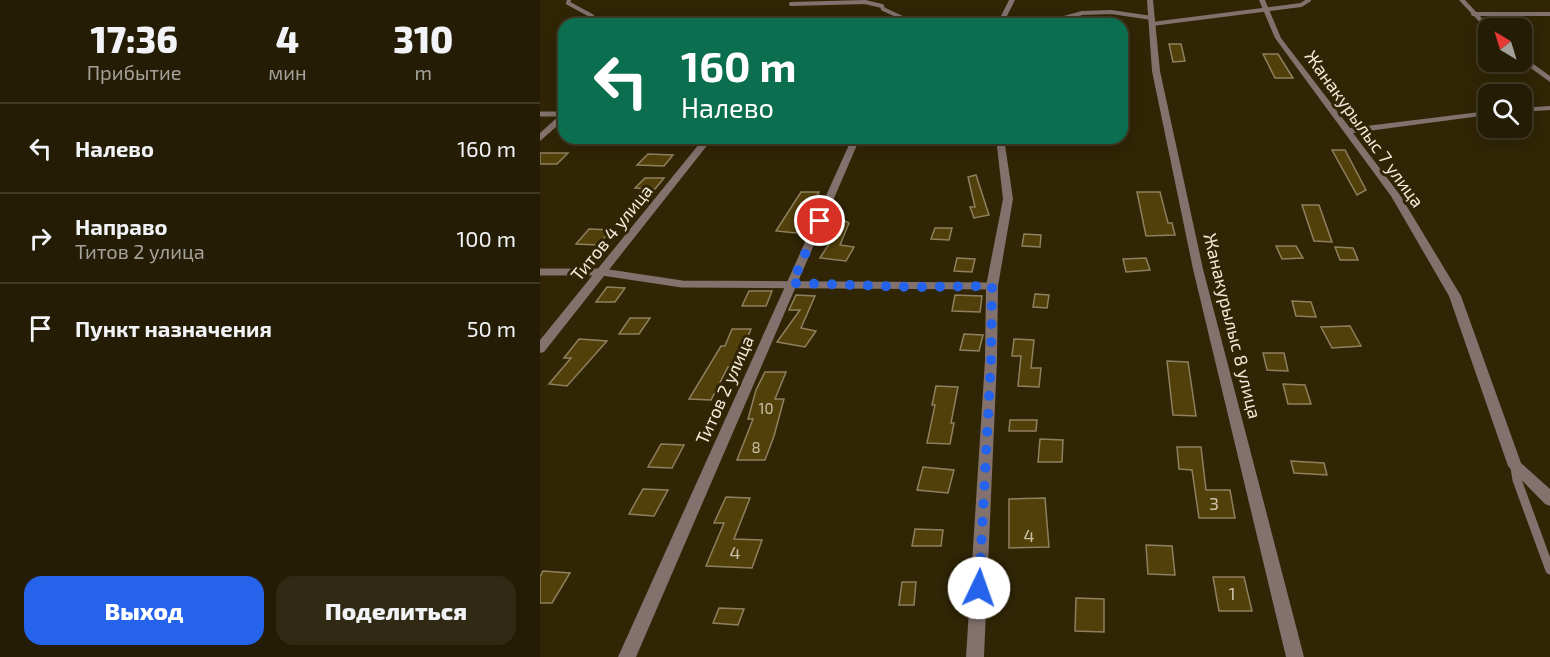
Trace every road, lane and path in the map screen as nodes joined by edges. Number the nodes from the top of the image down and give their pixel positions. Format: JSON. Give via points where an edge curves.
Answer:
{"nodes":[{"id":1,"x":569,"y":0,"type":"edge"},
{"id":2,"x":878,"y":0,"type":"edge"},
{"id":3,"x":1012,"y":0,"type":"edge"},
{"id":4,"x":1150,"y":0,"type":"edge"},
{"id":5,"x":1309,"y":0,"type":"edge"},
{"id":6,"x":1462,"y":0,"type":"edge"},
{"id":7,"x":791,"y":4,"type":"dead end"},
{"id":8,"x":1265,"y":5,"type":"edge"},
{"id":9,"x":882,"y":6,"type":"junction"},
{"id":10,"x":1473,"y":14,"type":"junction"},
{"id":11,"x":1550,"y":14,"type":"edge"},
{"id":12,"x":593,"y":18,"type":"edge"},
{"id":13,"x":900,"y":18,"type":"edge"},
{"id":14,"x":1003,"y":18,"type":"edge"},
{"id":15,"x":1064,"y":18,"type":"edge"},
{"id":16,"x":1478,"y":19,"type":"edge"},
{"id":17,"x":1152,"y":21,"type":"junction"},
{"id":18,"x":1532,"y":66,"type":"edge"},
{"id":19,"x":1550,"y":80,"type":"edge"},
{"id":20,"x":1550,"y":108,"type":"edge"},
{"id":21,"x":1532,"y":109,"type":"edge"},
{"id":22,"x":540,"y":114,"type":"edge"},
{"id":23,"x":1478,"y":114,"type":"edge"},
{"id":24,"x":558,"y":115,"type":"edge"},
{"id":25,"x":558,"y":121,"type":"edge"},
{"id":26,"x":1348,"y":130,"type":"junction"},
{"id":27,"x":540,"y":138,"type":"edge"},
{"id":28,"x":704,"y":144,"type":"edge"},
{"id":29,"x":853,"y":144,"type":"edge"},
{"id":30,"x":1001,"y":144,"type":"edge"},
{"id":31,"x":540,"y":272,"type":"edge"},
{"id":32,"x":602,"y":272,"type":"junction"},
{"id":33,"x":792,"y":283,"type":"junction"},
{"id":34,"x":992,"y":286,"type":"junction"},
{"id":35,"x":540,"y":349,"type":"edge"},
{"id":36,"x":1515,"y":466,"type":"junction"},
{"id":37,"x":1550,"y":499,"type":"edge"},
{"id":38,"x":1550,"y":570,"type":"edge"},
{"id":39,"x":627,"y":657,"type":"edge"},
{"id":40,"x":975,"y":657,"type":"edge"},
{"id":41,"x":1294,"y":657,"type":"edge"}],
"edges":[{"from":1,"to":12,"type":"lane"},
{"from":2,"to":9,"type":"lane"},
{"from":3,"to":14,"type":"street"},
{"from":4,"to":17,"type":"street","name":"Жанакурылыс 8 улица"},
{"from":5,"to":8,"type":"lane","via":[[1301,5]]},
{"from":6,"to":10,"type":"street"},
{"from":7,"to":9,"type":"lane","via":[[866,2]]},
{"from":8,"to":17,"type":"lane","via":[[1216,15]]},
{"from":8,"to":26,"type":"street","name":"Жанакурылыс 7 улица","via":[[1278,38]]},
{"from":9,"to":13,"type":"lane"},
{"from":10,"to":11,"type":"lane"},
{"from":10,"to":16,"type":"street"},
{"from":15,"to":17,"type":"lane","via":[[1111,12]]},
{"from":17,"to":41,"type":"street","name":"Жанакурылыс 8 улица","via":[[1156,71],[1198,269]]},
{"from":18,"to":19,"type":"street"},
{"from":20,"to":21,"type":"street"},
{"from":22,"to":24,"type":"lane"},
{"from":23,"to":26,"type":"street"},
{"from":25,"to":27,"type":"street"},
{"from":26,"to":36,"type":"street","name":"Жанакурылыс 7 улица","via":[[1395,195],[1455,296]]},
{"from":28,"to":32,"type":"street","name":"Титов 4 улица"},
{"from":29,"to":33,"type":"street","name":"Титов 2 улица"},
{"from":30,"to":34,"type":"street","via":[[1008,199]]},
{"from":31,"to":32,"type":"lane"},
{"from":32,"to":33,"type":"lane","via":[[682,284]]},
{"from":32,"to":35,"type":"street","name":"Титов 4 улица"},
{"from":33,"to":34,"type":"lane"},
{"from":33,"to":39,"type":"street","name":"Титов 2 улица"},
{"from":34,"to":40,"type":"street"},
{"from":36,"to":37,"type":"street","name":"Жанакурылыс 7 улица"},
{"from":36,"to":38,"type":"lane"}]}
